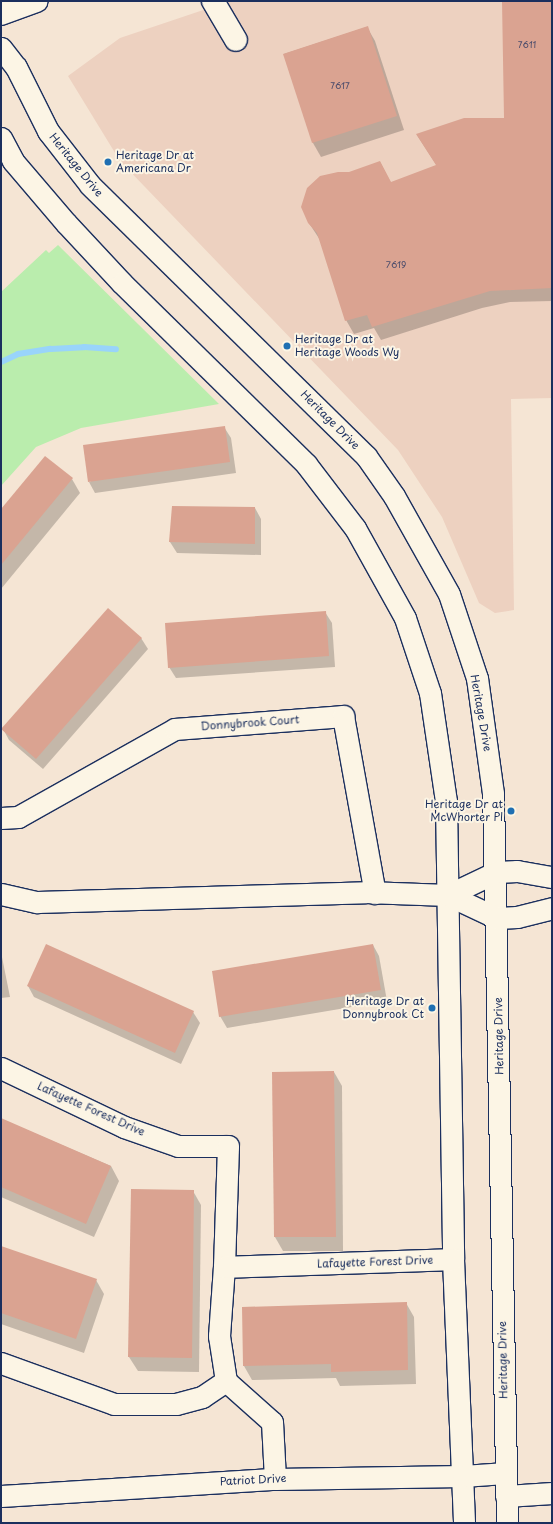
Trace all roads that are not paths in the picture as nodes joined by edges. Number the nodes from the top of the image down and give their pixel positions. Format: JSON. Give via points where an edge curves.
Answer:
{"nodes":[{"id":1,"x":37,"y":1,"type":"edge"},
{"id":2,"x":213,"y":1,"type":"edge"},
{"id":3,"x":1,"y":14,"type":"edge"},
{"id":4,"x":236,"y":40,"type":"dead end"},
{"id":5,"x":1,"y":48,"type":"edge"},
{"id":6,"x":1,"y":138,"type":"edge"},
{"id":7,"x":1,"y":163,"type":"edge"},
{"id":8,"x":39,"y":193,"type":"junction"},
{"id":9,"x":1,"y":818,"type":"edge"},
{"id":10,"x":496,"y":872,"type":"junction"},
{"id":11,"x":552,"y":877,"type":"edge"},
{"id":12,"x":375,"y":893,"type":"junction"},
{"id":13,"x":1,"y":894,"type":"edge"},
{"id":14,"x":448,"y":895,"type":"junction"},
{"id":15,"x":552,"y":908,"type":"edge"},
{"id":16,"x":497,"y":918,"type":"junction"},
{"id":17,"x":1,"y":1068,"type":"edge"},
{"id":18,"x":453,"y":1259,"type":"junction"},
{"id":19,"x":224,"y":1267,"type":"junction"},
{"id":20,"x":1,"y":1363,"type":"edge"},
{"id":21,"x":226,"y":1381,"type":"junction"},
{"id":22,"x":506,"y":1473,"type":"junction"},
{"id":23,"x":463,"y":1476,"type":"junction"},
{"id":24,"x":275,"y":1479,"type":"junction"},
{"id":25,"x":552,"y":1493,"type":"edge"},
{"id":26,"x":1,"y":1496,"type":"edge"},
{"id":27,"x":506,"y":1496,"type":"junction"},
{"id":28,"x":464,"y":1523,"type":"edge"},
{"id":29,"x":506,"y":1523,"type":"edge"}],
"edges":[{"from":1,"to":3,"type":"main road"},
{"from":2,"to":4,"type":"main road"},
{"from":5,"to":10,"type":"street","name":"Heritage Drive","via":[[16,67],[48,131],[90,185],[341,430],[366,456],[394,496],[449,594],[477,678],[493,794]]},
{"from":6,"to":8,"type":"street","via":[[13,161]]},
{"from":7,"to":8,"type":"street"},
{"from":8,"to":14,"type":"street","via":[[122,283],[306,464],[355,528],[406,618],[430,693],[446,801]]},
{"from":9,"to":12,"type":"street","name":"Donnybrook Court","via":[[18,817],[176,729],[343,716]]},
{"from":10,"to":11,"type":"street","via":[[517,871]]},
{"from":10,"to":14,"type":"street"},
{"from":10,"to":16,"type":"street","name":"Heritage Drive"},
{"from":12,"to":13,"type":"street","via":[[37,902]]},
{"from":12,"to":14,"type":"street"},
{"from":14,"to":16,"type":"street"},
{"from":14,"to":18,"type":"street"},
{"from":15,"to":16,"type":"street","via":[[517,918]]},
{"from":16,"to":22,"type":"street","name":"Heritage Drive"},
{"from":17,"to":19,"type":"street","name":"Lafayette Forest Drive","via":[[124,1127],[178,1146],[228,1146]]},
{"from":18,"to":19,"type":"street","name":"Lafayette Forest Drive"},
{"from":18,"to":23,"type":"street"},
{"from":19,"to":21,"type":"street","name":"Lafayette Forest Drive","via":[[218,1336]]},
{"from":20,"to":21,"type":"street","via":[[114,1404],[176,1404],[202,1397]]},
{"from":21,"to":24,"type":"street","via":[[272,1422]]},
{"from":22,"to":23,"type":"street","name":"Patriot Drive"},
{"from":22,"to":27,"type":"street","name":"Heritage Drive"},
{"from":23,"to":24,"type":"street","name":"Patriot Drive"},
{"from":23,"to":28,"type":"street"},
{"from":24,"to":26,"type":"street","name":"Patriot Drive"},
{"from":25,"to":27,"type":"street"},
{"from":27,"to":29,"type":"street","name":"Heritage Drive"}]}
